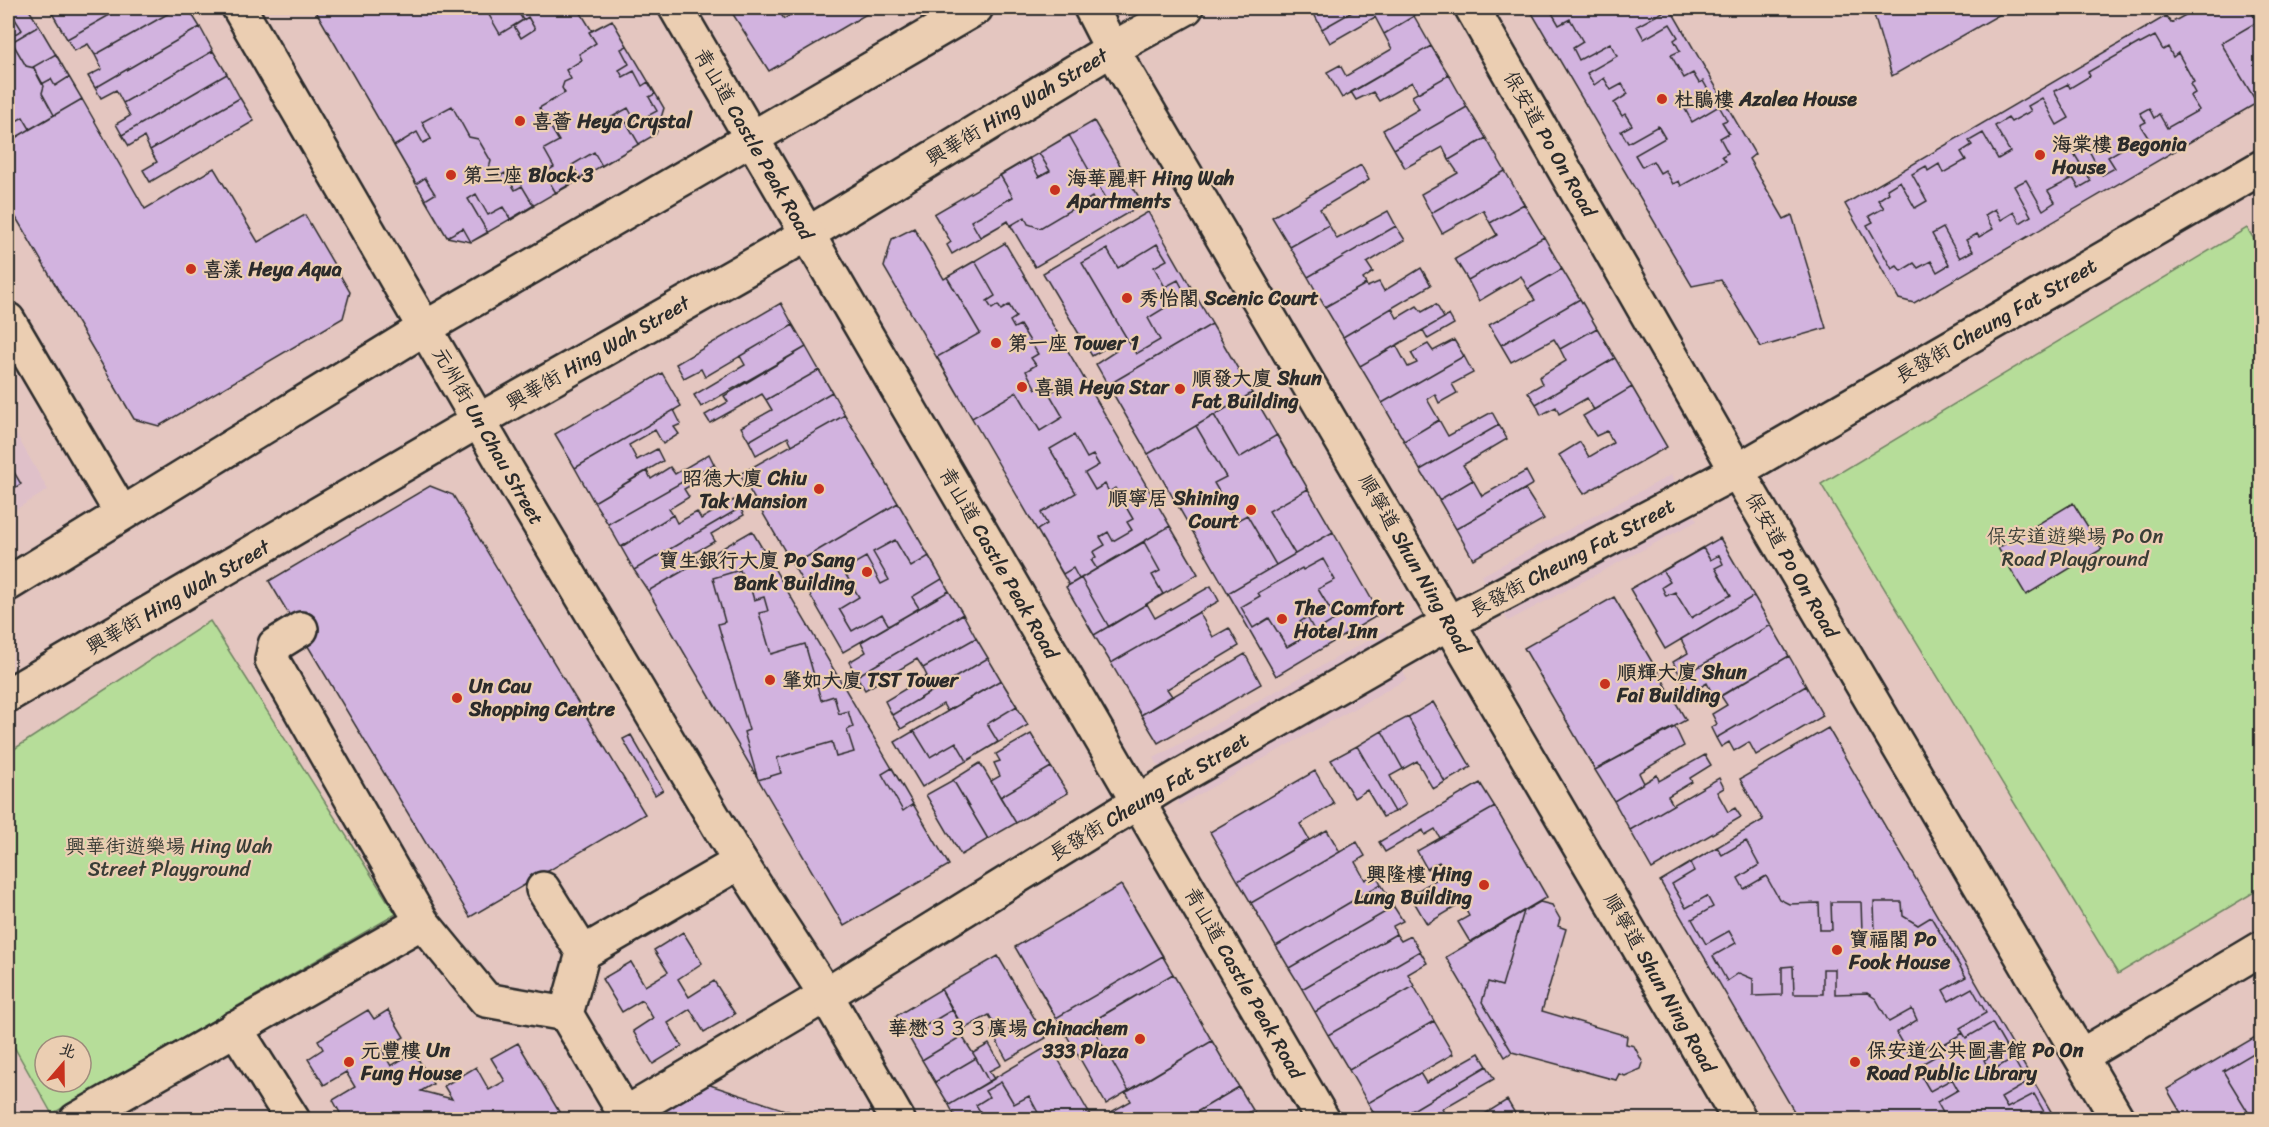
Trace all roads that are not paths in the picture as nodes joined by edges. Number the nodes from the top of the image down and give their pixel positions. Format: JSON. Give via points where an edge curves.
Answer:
{"nodes":[{"id":1,"x":239,"y":8,"type":"edge"},
{"id":2,"x":676,"y":8,"type":"edge"},
{"id":3,"x":976,"y":8,"type":"edge"},
{"id":4,"x":1091,"y":8,"type":"edge"},
{"id":5,"x":1186,"y":8,"type":"edge"},
{"id":6,"x":1473,"y":8,"type":"edge"},
{"id":7,"x":1112,"y":49,"type":"junction"},
{"id":8,"x":752,"y":138,"type":"junction"},
{"id":9,"x":2262,"y":167,"type":"edge"},
{"id":10,"x":806,"y":236,"type":"junction"},
{"id":11,"x":8,"y":320,"type":"edge"},
{"id":12,"x":425,"y":328,"type":"junction"},
{"id":13,"x":478,"y":421,"type":"junction"},
{"id":14,"x":1737,"y":471,"type":"junction"},
{"id":15,"x":122,"y":514,"type":"junction"},
{"id":16,"x":8,"y":584,"type":"edge"},
{"id":17,"x":1450,"y":622,"type":"junction"},
{"id":18,"x":301,"y":628,"type":"dead end"},
{"id":19,"x":8,"y":695,"type":"edge"},
{"id":20,"x":1139,"y":801,"type":"junction"},
{"id":21,"x":740,"y":862,"type":"junction"},
{"id":22,"x":543,"y":889,"type":"dead end"},
{"id":23,"x":422,"y":922,"type":"junction"},
{"id":24,"x":2262,"y":948,"type":"edge"},
{"id":25,"x":583,"y":953,"type":"junction"},
{"id":26,"x":826,"y":995,"type":"junction"},
{"id":27,"x":566,"y":1014,"type":"junction"},
{"id":28,"x":235,"y":1028,"type":"junction"},
{"id":29,"x":2081,"y":1056,"type":"junction"},
{"id":30,"x":634,"y":1113,"type":"edge"},
{"id":31,"x":94,"y":1116,"type":"edge"},
{"id":32,"x":293,"y":1119,"type":"edge"},
{"id":33,"x":898,"y":1119,"type":"edge"},
{"id":34,"x":1323,"y":1119,"type":"edge"},
{"id":35,"x":1740,"y":1119,"type":"edge"},
{"id":36,"x":2118,"y":1119,"type":"edge"}],
"edges":[{"from":1,"to":12,"type":"street","name":"元州街 Un Chau Street"},
{"from":2,"to":8,"type":"street","name":"青山道 Castle Peak Road"},
{"from":3,"to":8,"type":"street"},
{"from":4,"to":7,"type":"street","name":"順寧道 Shun Ning Road"},
{"from":5,"to":7,"type":"street","name":"興華街 Hing Wah Street"},
{"from":6,"to":14,"type":"street","name":"保安道 Po On Road"},
{"from":7,"to":10,"type":"street","name":"興華街 Hing Wah Street"},
{"from":7,"to":17,"type":"street","name":"順寧道 Shun Ning Road"},
{"from":8,"to":10,"type":"street","name":"青山道 Castle Peak Road"},
{"from":8,"to":12,"type":"street"},
{"from":9,"to":14,"type":"street","name":"長發街 Cheung Fat Street"},
{"from":10,"to":13,"type":"street","name":"興華街 Hing Wah Street"},
{"from":10,"to":20,"type":"street","name":"青山道 Castle Peak Road"},
{"from":11,"to":15,"type":"street"},
{"from":12,"to":13,"type":"street","name":"元州街 Un Chau Street"},
{"from":12,"to":15,"type":"street"},
{"from":13,"to":19,"type":"street","name":"興華街 Hing Wah Street"},
{"from":13,"to":21,"type":"street","name":"元州街 Un Chau Street"},
{"from":14,"to":17,"type":"street","name":"長發街 Cheung Fat Street"},
{"from":14,"to":29,"type":"street","name":"保安道 Po On Road"},
{"from":15,"to":16,"type":"street"},
{"from":17,"to":20,"type":"street","name":"長發街 Cheung Fat Street"},
{"from":17,"to":35,"type":"street","name":"順寧道 Shun Ning Road"},
{"from":18,"to":23,"type":"street","via":[[274,645],[272,660]]},
{"from":20,"to":26,"type":"street","name":"長發街 Cheung Fat Street"},
{"from":20,"to":34,"type":"street","name":"青山道 Castle Peak Road"},
{"from":21,"to":25,"type":"street"},
{"from":21,"to":26,"type":"street","name":"元州街 Un Chau Street"},
{"from":22,"to":25,"type":"street"},
{"from":23,"to":27,"type":"street","via":[[486,1000]]},
{"from":23,"to":28,"type":"street"},
{"from":24,"to":29,"type":"street"},
{"from":25,"to":27,"type":"street"},
{"from":26,"to":30,"type":"street"},
{"from":26,"to":33,"type":"street","name":"元州街 Un Chau Street"},
{"from":27,"to":30,"type":"street","via":[[625,1114]]},
{"from":28,"to":31,"type":"street"},
{"from":28,"to":32,"type":"street"},
{"from":29,"to":36,"type":"street","name":"保安道 Po On Road"}]}
